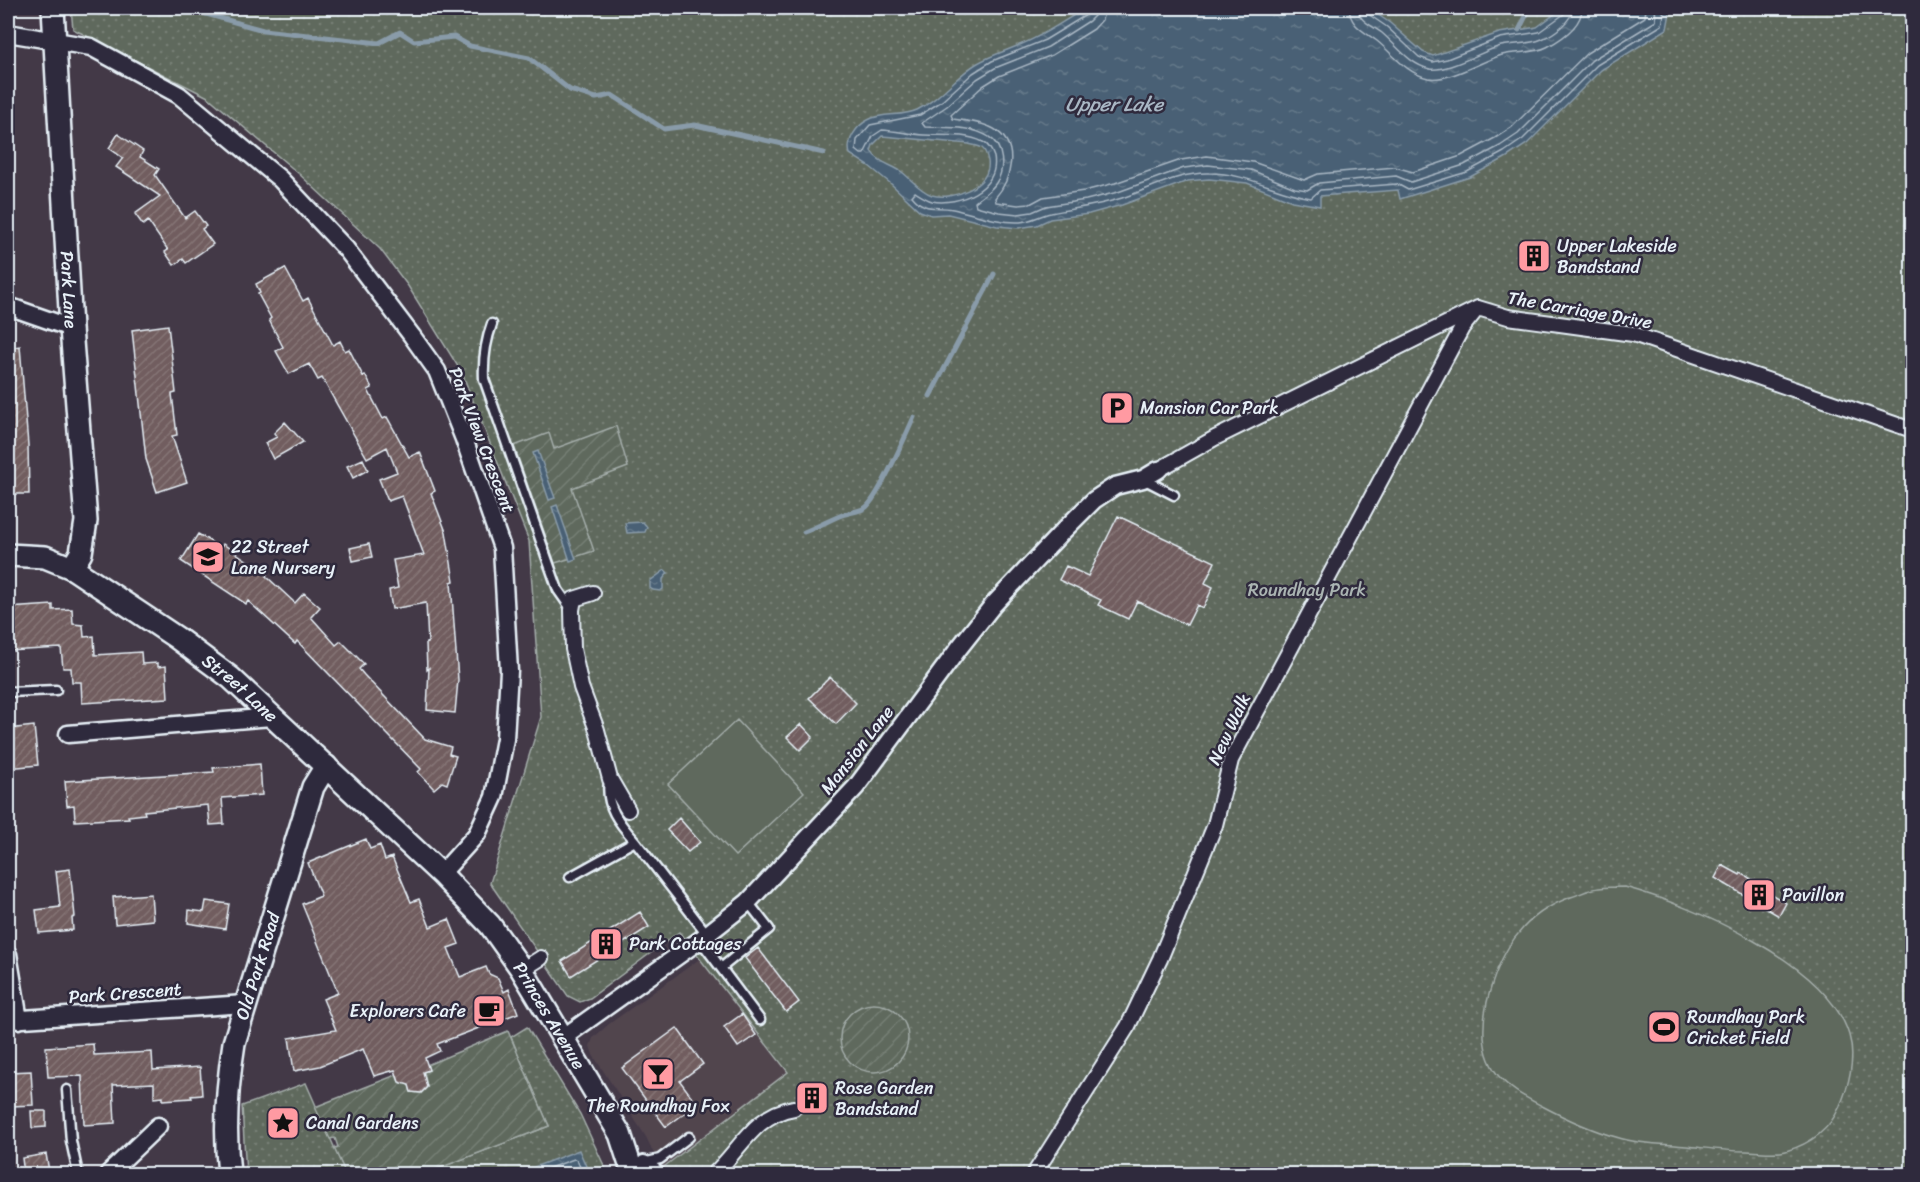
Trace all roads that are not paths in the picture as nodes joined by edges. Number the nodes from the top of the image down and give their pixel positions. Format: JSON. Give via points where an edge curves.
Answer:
{"nodes":[{"id":1,"x":53,"y":8,"type":"edge"},
{"id":2,"x":8,"y":33,"type":"edge"},
{"id":3,"x":56,"y":40,"type":"junction"},
{"id":4,"x":8,"y":306,"type":"edge"},
{"id":5,"x":1478,"y":308,"type":"junction"},
{"id":6,"x":492,"y":324,"type":"dead end"},
{"id":7,"x":71,"y":328,"type":"junction"},
{"id":8,"x":1912,"y":430,"type":"edge"},
{"id":9,"x":1158,"y":470,"type":"joint"},
{"id":10,"x":1143,"y":479,"type":"junction"},
{"id":11,"x":1174,"y":495,"type":"dead end"},
{"id":12,"x":8,"y":555,"type":"edge"},
{"id":13,"x":72,"y":568,"type":"junction"},
{"id":14,"x":593,"y":593,"type":"dead end"},
{"id":15,"x":572,"y":610,"type":"junction"},
{"id":16,"x":56,"y":690,"type":"dead end"},
{"id":17,"x":8,"y":692,"type":"edge"},
{"id":18,"x":272,"y":717,"type":"junction"},
{"id":19,"x":68,"y":734,"type":"dead end"},
{"id":20,"x":327,"y":766,"type":"junction"},
{"id":21,"x":610,"y":780,"type":"junction"},
{"id":22,"x":628,"y":810,"type":"dead end"},
{"id":23,"x":634,"y":841,"type":"junction"},
{"id":24,"x":441,"y":874,"type":"junction"},
{"id":25,"x":570,"y":877,"type":"dead end"},
{"id":26,"x":748,"y":902,"type":"junction"},
{"id":27,"x":703,"y":937,"type":"junction"},
{"id":28,"x":8,"y":954,"type":"edge"},
{"id":29,"x":541,"y":958,"type":"dead end"},
{"id":30,"x":721,"y":968,"type":"junction"},
{"id":31,"x":522,"y":970,"type":"junction"},
{"id":32,"x":245,"y":1004,"type":"junction"},
{"id":33,"x":13,"y":1020,"type":"edge"},
{"id":34,"x":760,"y":1020,"type":"dead end"},
{"id":35,"x":564,"y":1037,"type":"junction"},
{"id":36,"x":68,"y":1089,"type":"dead end"},
{"id":37,"x":794,"y":1108,"type":"dead end"},
{"id":38,"x":158,"y":1126,"type":"dead end"},
{"id":39,"x":689,"y":1137,"type":"dead end"},
{"id":40,"x":636,"y":1168,"type":"edge"},
{"id":41,"x":78,"y":1174,"type":"edge"},
{"id":42,"x":108,"y":1174,"type":"edge"},
{"id":43,"x":229,"y":1174,"type":"edge"},
{"id":44,"x":658,"y":1174,"type":"edge"},
{"id":45,"x":714,"y":1174,"type":"edge"},
{"id":46,"x":1034,"y":1174,"type":"edge"}],
"edges":[{"from":1,"to":3,"type":"street","name":"Park Lane"},
{"from":2,"to":3,"type":"street","name":"Park View Crescent"},
{"from":3,"to":7,"type":"street","name":"Park Lane"},
{"from":3,"to":24,"type":"street","name":"Park View Crescent","via":[[91,47],[179,95],[280,179],[345,249],[437,371],[502,548],[509,670],[506,739],[494,797],[477,834]]},
{"from":4,"to":7,"type":"street"},
{"from":5,"to":8,"type":"street","name":"The Carriage Drive","via":[[1508,317],[1633,334]]},
{"from":5,"to":9,"type":"street"},
{"from":5,"to":46,"type":"street","name":"New Walk","via":[[1462,328],[1231,760],[1215,825],[1128,1026]]},
{"from":6,"to":15,"type":"lane","via":[[485,341],[484,379],[558,590]]},
{"from":7,"to":13,"type":"street","name":"Park Lane","via":[[86,521],[81,553]]},
{"from":9,"to":10,"type":"street","name":"Mansion Lane"},
{"from":10,"to":11,"type":"lane"},
{"from":10,"to":26,"type":"street","name":"Mansion Lane","via":[[1115,486],[1094,500],[1000,598],[856,787]]},
{"from":12,"to":13,"type":"street","name":"Street Lane","via":[[45,557]]},
{"from":13,"to":18,"type":"street","name":"Street Lane","via":[[222,671]]},
{"from":14,"to":15,"type":"street","via":[[574,599]]},
{"from":15,"to":21,"type":"street","via":[[576,668]]},
{"from":16,"to":17,"type":"lane"},
{"from":18,"to":19,"type":"street"},
{"from":18,"to":20,"type":"street","name":"Street Lane"},
{"from":20,"to":24,"type":"street","name":"Street Lane"},
{"from":20,"to":32,"type":"street","name":"Old Park Road","via":[[313,788]]},
{"from":21,"to":22,"type":"street"},
{"from":21,"to":23,"type":"lane","via":[[609,800],[616,819]]},
{"from":23,"to":25,"type":"lane"},
{"from":23,"to":27,"type":"lane"},
{"from":24,"to":31,"type":"street","name":"Princes Avenue","via":[[490,925]]},
{"from":26,"to":27,"type":"street","name":"Mansion Lane"},
{"from":26,"to":30,"type":"lane","via":[[769,929]]},
{"from":27,"to":30,"type":"lane"},
{"from":27,"to":35,"type":"street","name":"Mansion Lane"},
{"from":28,"to":33,"type":"street"},
{"from":29,"to":31,"type":"street"},
{"from":30,"to":34,"type":"lane"},
{"from":31,"to":35,"type":"street","name":"Princes Avenue"},
{"from":32,"to":33,"type":"street","name":"Park Crescent"},
{"from":32,"to":43,"type":"street","name":"Old Park Road","via":[[228,1084]]},
{"from":35,"to":40,"type":"street","name":"Princes Avenue"},
{"from":36,"to":41,"type":"lane","via":[[71,1141]]},
{"from":37,"to":45,"type":"street","via":[[782,1110],[754,1128]]},
{"from":38,"to":42,"type":"street"},
{"from":39,"to":40,"type":"lane","via":[[660,1159]]},
{"from":40,"to":44,"type":"street"}]}
